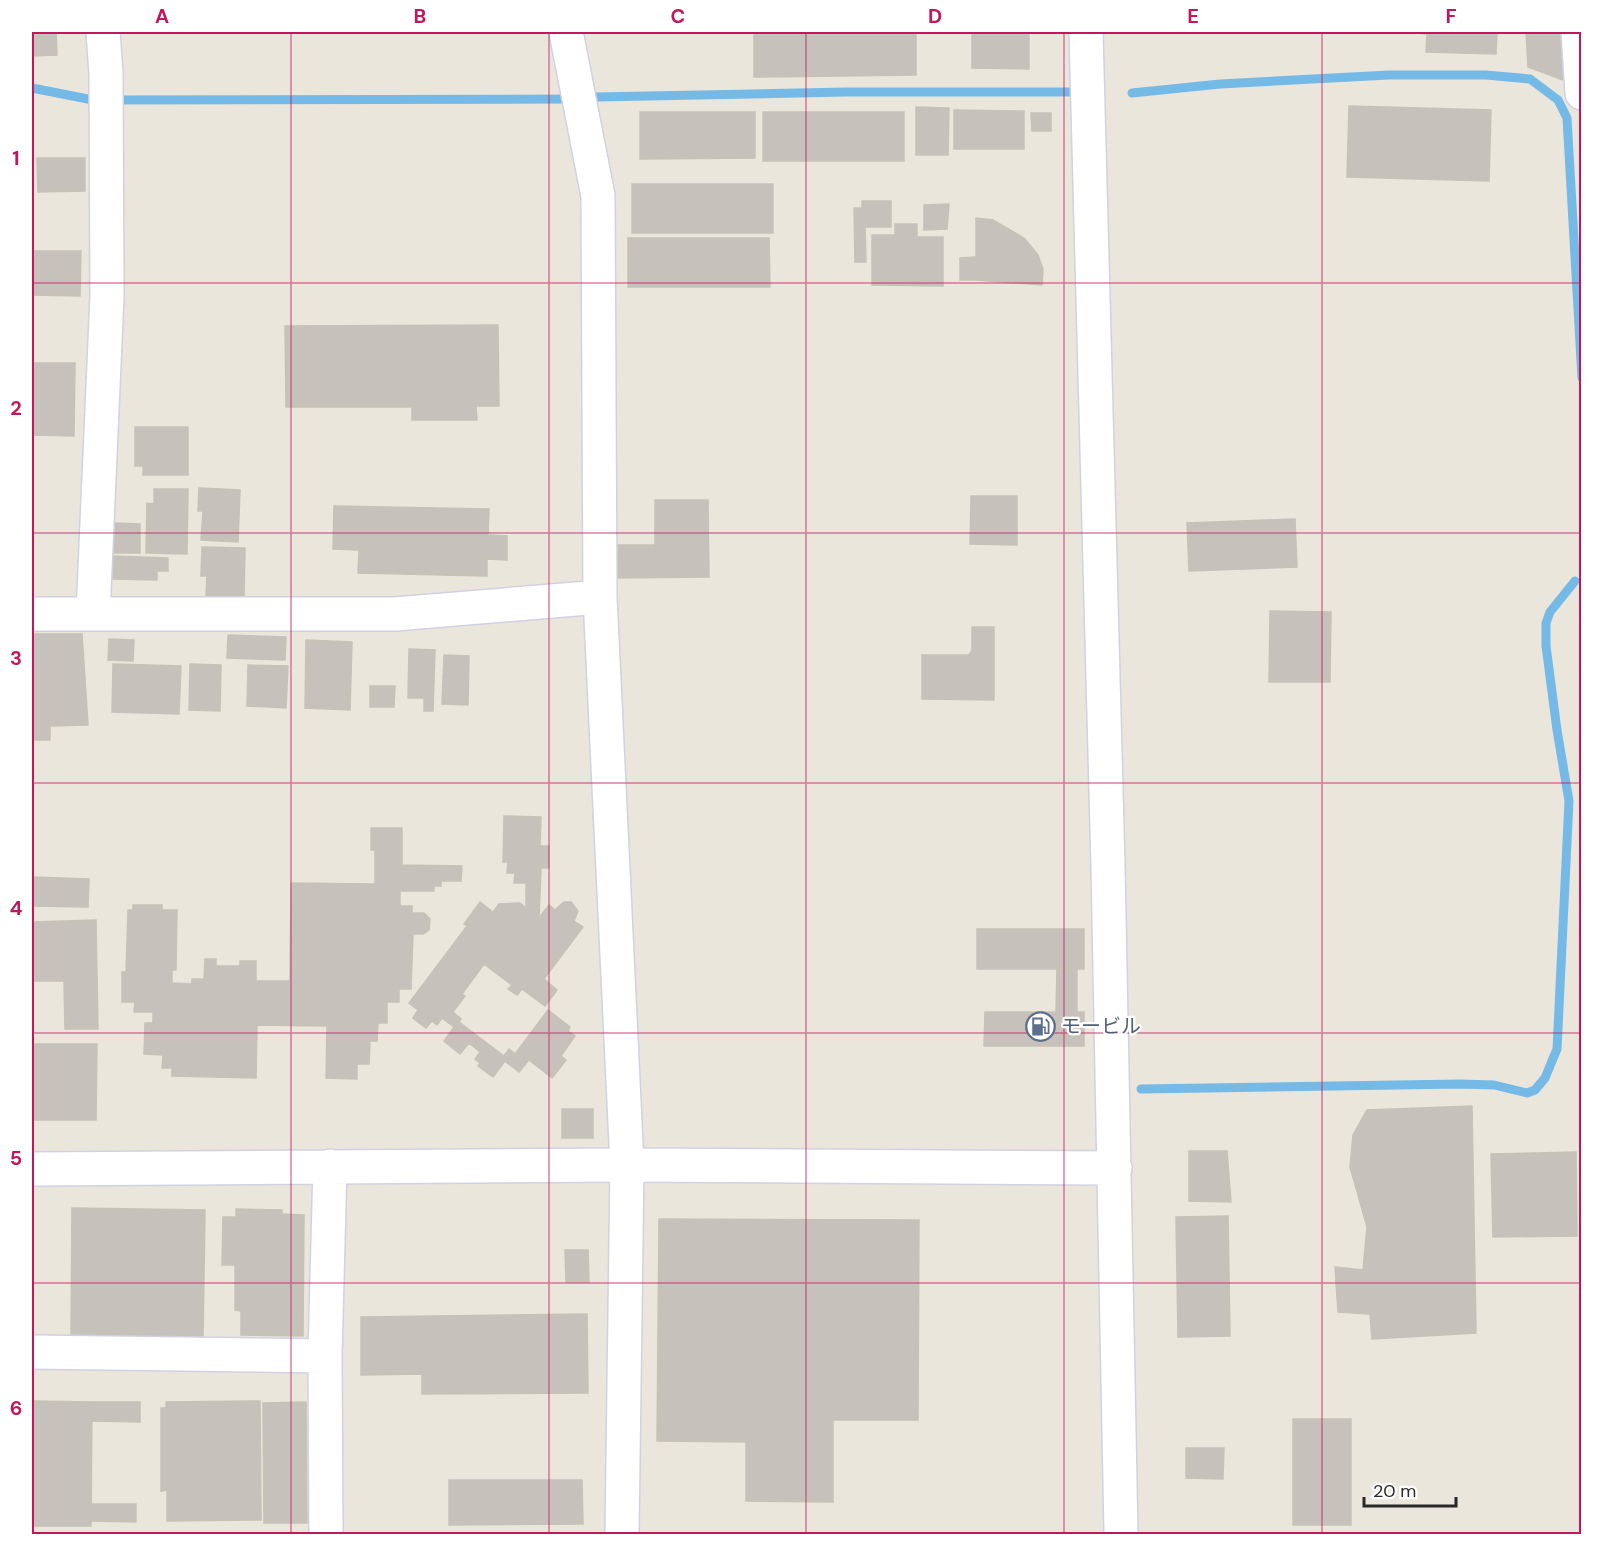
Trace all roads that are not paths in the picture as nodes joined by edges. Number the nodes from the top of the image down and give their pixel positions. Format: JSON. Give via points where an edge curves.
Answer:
{"nodes":[{"id":1,"x":103,"y":32,"type":"edge"},
{"id":2,"x":566,"y":32,"type":"edge"},
{"id":3,"x":1086,"y":32,"type":"edge"},
{"id":4,"x":1578,"y":32,"type":"edge"},
{"id":5,"x":1581,"y":93,"type":"edge"},
{"id":6,"x":600,"y":597,"type":"junction"},
{"id":7,"x":32,"y":614,"type":"edge"},
{"id":8,"x":93,"y":614,"type":"junction"},
{"id":9,"x":627,"y":1165,"type":"junction"},
{"id":10,"x":330,"y":1166,"type":"junction"},
{"id":11,"x":1115,"y":1168,"type":"junction"},
{"id":12,"x":32,"y":1169,"type":"edge"},
{"id":13,"x":32,"y":1352,"type":"edge"},
{"id":14,"x":325,"y":1356,"type":"junction"},
{"id":15,"x":326,"y":1534,"type":"edge"},
{"id":16,"x":622,"y":1534,"type":"edge"},
{"id":17,"x":1121,"y":1534,"type":"edge"}],
"edges":[{"from":1,"to":8,"type":"street","via":[[107,296]]},
{"from":2,"to":6,"type":"street","via":[[598,196]]},
{"from":3,"to":11,"type":"street"},
{"from":4,"to":5,"type":"street"},
{"from":6,"to":8,"type":"street","via":[[395,614]]},
{"from":6,"to":9,"type":"street"},
{"from":7,"to":8,"type":"street"},
{"from":9,"to":10,"type":"street"},
{"from":9,"to":11,"type":"street"},
{"from":9,"to":16,"type":"street"},
{"from":10,"to":12,"type":"street"},
{"from":10,"to":14,"type":"street"},
{"from":11,"to":17,"type":"street"},
{"from":13,"to":14,"type":"street"},
{"from":14,"to":15,"type":"street"}]}
